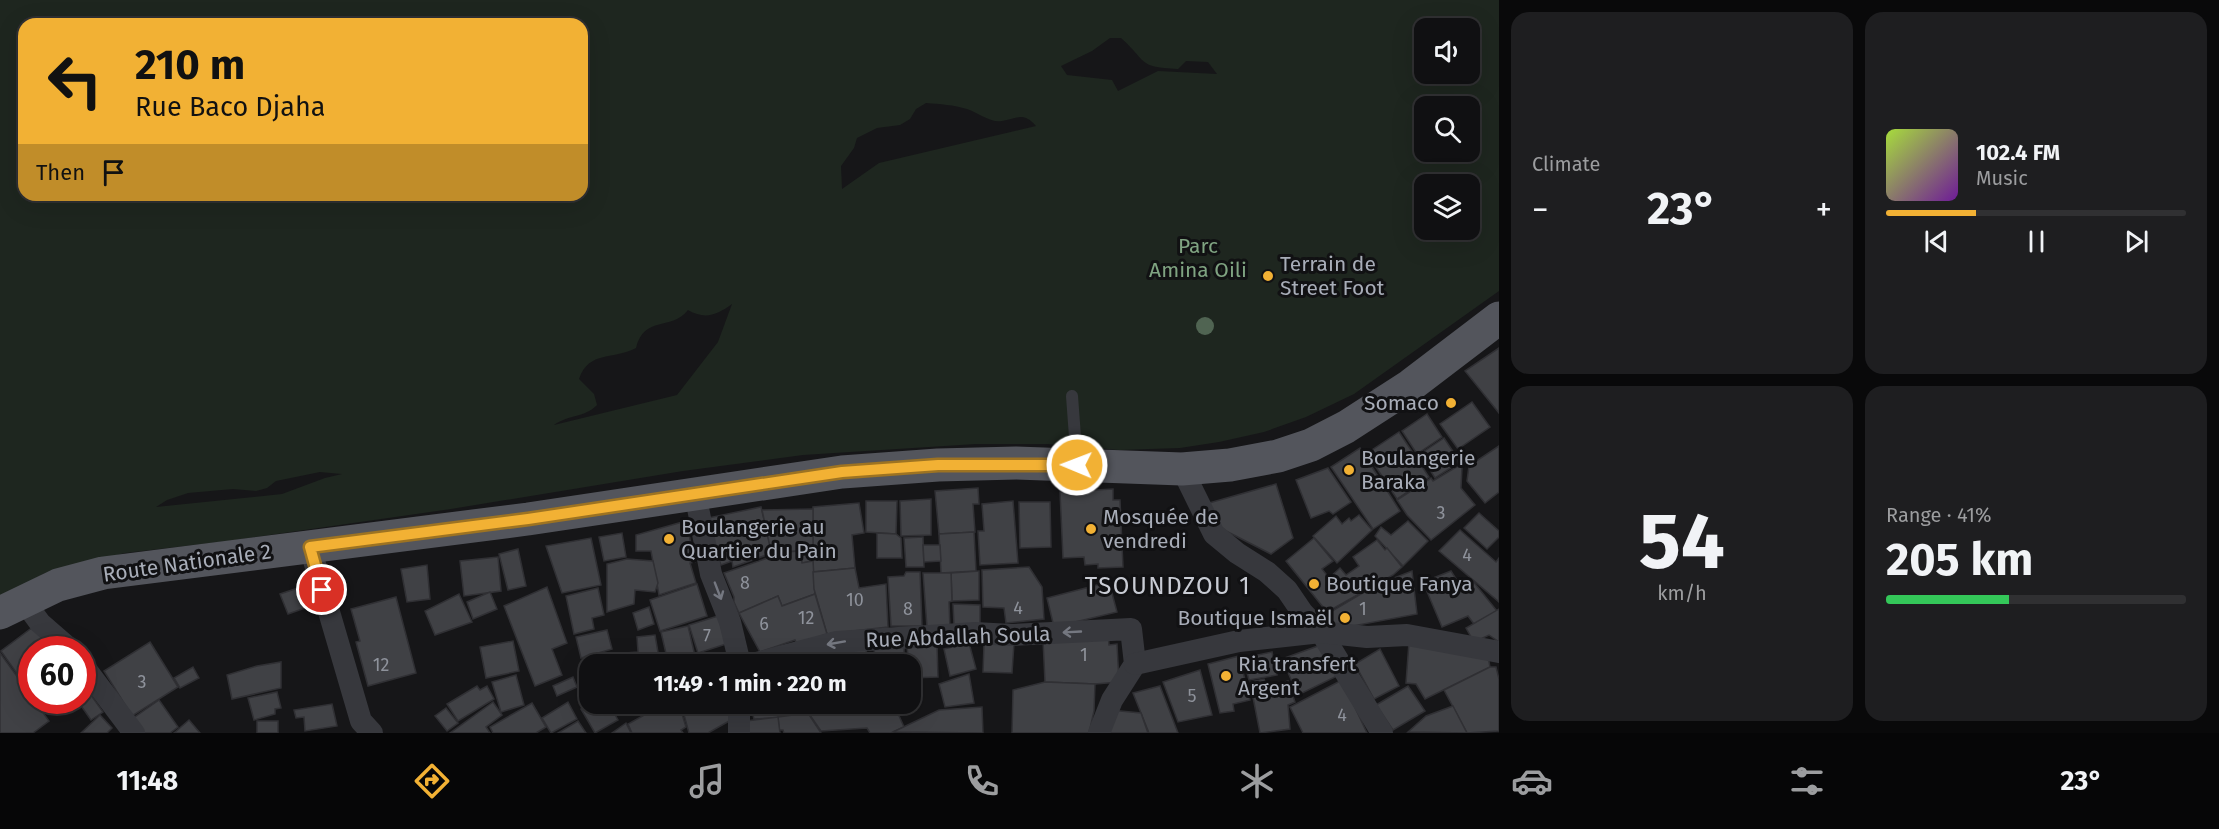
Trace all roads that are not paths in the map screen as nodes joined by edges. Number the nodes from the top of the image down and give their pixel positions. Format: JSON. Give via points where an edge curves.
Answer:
{"nodes":[{"id":1,"x":1499,"y":318,"type":"edge"},
{"id":2,"x":1072,"y":396,"type":"dead end"},
{"id":3,"x":1077,"y":465,"type":"junction"},
{"id":4,"x":1182,"y":469,"type":"junction"},
{"id":5,"x":695,"y":493,"type":"junction"},
{"id":6,"x":310,"y":547,"type":"junction"},
{"id":7,"x":11,"y":610,"type":"edge"},
{"id":8,"x":1321,"y":632,"type":"junction"},
{"id":9,"x":55,"y":636,"type":"edge"},
{"id":10,"x":1499,"y":652,"type":"edge"},
{"id":11,"x":738,"y":654,"type":"edge"},
{"id":12,"x":791,"y":654,"type":"edge"},
{"id":13,"x":1135,"y":664,"type":"junction"},
{"id":14,"x":96,"y":683,"type":"edge"},
{"id":15,"x":739,"y":714,"type":"edge"},
{"id":16,"x":134,"y":733,"type":"edge"},
{"id":17,"x":372,"y":733,"type":"edge"},
{"id":18,"x":739,"y":733,"type":"edge"},
{"id":19,"x":1099,"y":733,"type":"edge"},
{"id":20,"x":1382,"y":733,"type":"edge"}],
"edges":[{"from":1,"to":4,"type":"main road","name":"Route Nationale 2","via":[[1412,385],[1311,446],[1230,465]]},
{"from":2,"to":3,"type":"lane"},
{"from":3,"to":4,"type":"main road","name":"Route Nationale 2"},
{"from":3,"to":5,"type":"main road","name":"Route Nationale 2","via":[[938,465],[842,472]]},
{"from":4,"to":8,"type":"street","via":[[1214,534],[1287,590]]},
{"from":5,"to":6,"type":"main road","name":"Route Nationale 2"},
{"from":5,"to":11,"type":"street","one_way":true,"via":[[711,574]]},
{"from":6,"to":7,"type":"main road","name":"Route Nationale 2","via":[[103,573],[58,585]]},
{"from":6,"to":17,"type":"street","via":[[361,721]]},
{"from":7,"to":9,"type":"street","via":[[40,623]]},
{"from":8,"to":10,"type":"street","via":[[1367,637],[1407,635]]},
{"from":8,"to":13,"type":"street","via":[[1239,640]]},
{"from":8,"to":20,"type":"street"},
{"from":13,"to":12,"type":"street","name":"Rue Abdallah Soula","one_way":true,"via":[[1131,629],[837,642]]},
{"from":13,"to":19,"type":"street","via":[[1112,700]]},
{"from":14,"to":16,"type":"street"},
{"from":15,"to":18,"type":"street"}]}
